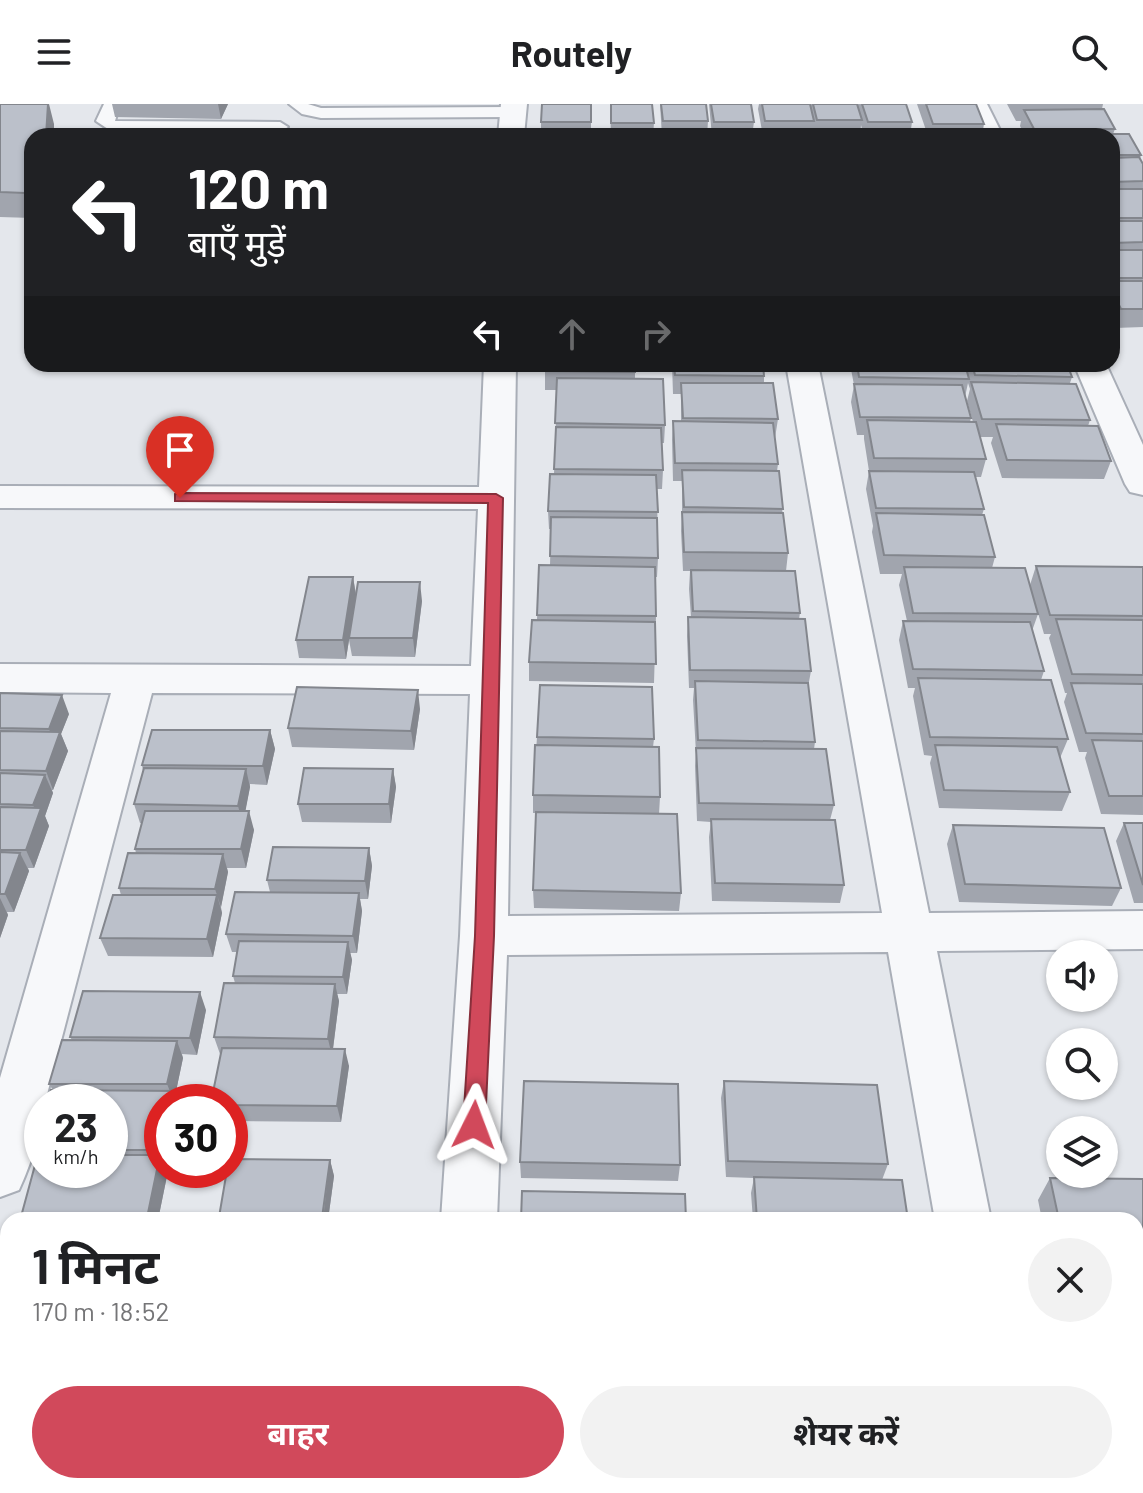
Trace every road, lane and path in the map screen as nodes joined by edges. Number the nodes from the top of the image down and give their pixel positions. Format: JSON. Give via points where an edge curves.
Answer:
{"nodes":[{"id":1,"x":112,"y":104,"type":"edge"},
{"id":2,"x":296,"y":104,"type":"edge"},
{"id":3,"x":976,"y":106,"type":"edge"},
{"id":4,"x":513,"y":117,"type":"edge"},
{"id":5,"x":167,"y":128,"type":"edge"},
{"id":6,"x":281,"y":128,"type":"edge"},
{"id":7,"x":986,"y":128,"type":"edge"},
{"id":8,"x":500,"y":372,"type":"edge"},
{"id":9,"x":804,"y":372,"type":"edge"},
{"id":10,"x":1094,"y":372,"type":"edge"},
{"id":11,"x":1143,"y":484,"type":"edge"},
{"id":12,"x":0,"y":497,"type":"edge"},
{"id":13,"x":496,"y":498,"type":"junction"},
{"id":14,"x":0,"y":678,"type":"edge"},
{"id":15,"x":135,"y":679,"type":"junction"},
{"id":16,"x":491,"y":680,"type":"junction"},
{"id":17,"x":1143,"y":930,"type":"edge"},
{"id":18,"x":909,"y":934,"type":"junction"},
{"id":19,"x":484,"y":936,"type":"junction"},
{"id":20,"x":0,"y":1172,"type":"edge"},
{"id":21,"x":469,"y":1212,"type":"edge"},
{"id":22,"x":961,"y":1212,"type":"edge"}],
"edges":[{"from":1,"to":5,"type":"lane","via":[[104,121],[111,126]]},
{"from":2,"to":4,"type":"lane","via":[[321,113]]},
{"from":2,"to":6,"type":"lane"},
{"from":3,"to":7,"type":"street"},
{"from":8,"to":13,"type":"street"},
{"from":9,"to":18,"type":"street"},
{"from":10,"to":11,"type":"street"},
{"from":12,"to":13,"type":"street"},
{"from":13,"to":16,"type":"street"},
{"from":14,"to":15,"type":"street"},
{"from":15,"to":16,"type":"street"},
{"from":15,"to":20,"type":"street"},
{"from":16,"to":19,"type":"street"},
{"from":17,"to":18,"type":"street"},
{"from":18,"to":19,"type":"street"},
{"from":18,"to":22,"type":"street"},
{"from":19,"to":21,"type":"street"}]}
